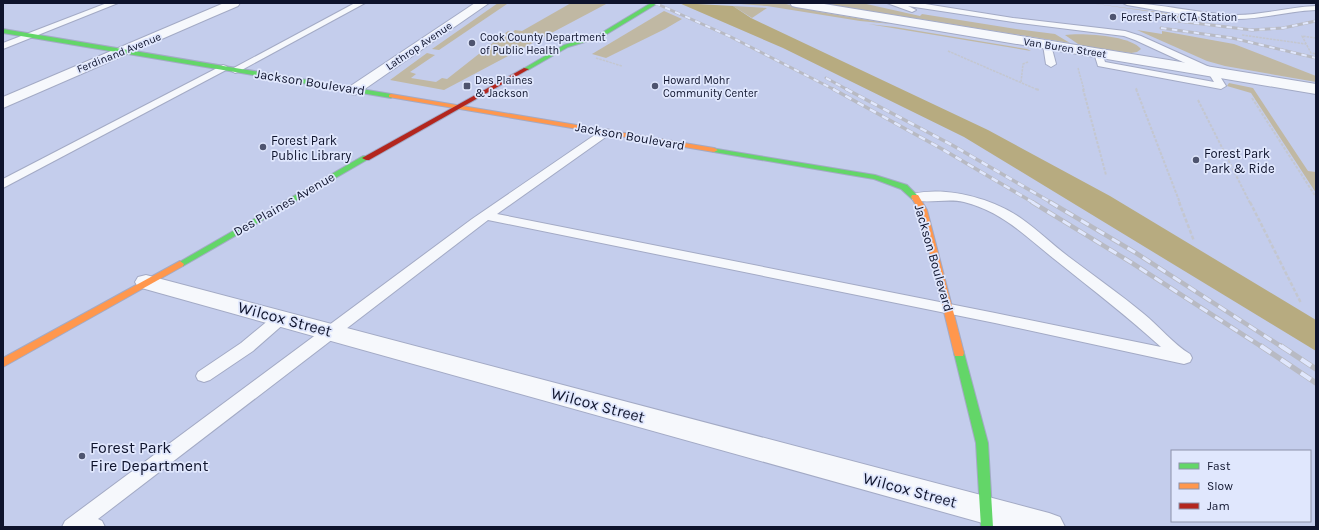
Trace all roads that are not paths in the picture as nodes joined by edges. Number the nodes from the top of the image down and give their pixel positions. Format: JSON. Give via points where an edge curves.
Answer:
{"nodes":[{"id":1,"x":114,"y":3,"type":"edge"},
{"id":2,"x":234,"y":3,"type":"edge"},
{"id":3,"x":361,"y":3,"type":"edge"},
{"id":4,"x":483,"y":3,"type":"edge"},
{"id":5,"x":655,"y":3,"type":"edge"},
{"id":6,"x":796,"y":3,"type":"edge"},
{"id":7,"x":891,"y":3,"type":"edge"},
{"id":8,"x":904,"y":3,"type":"edge"},
{"id":9,"x":936,"y":3,"type":"edge"},
{"id":10,"x":1127,"y":3,"type":"edge"},
{"id":11,"x":814,"y":4,"type":"edge"},
{"id":12,"x":1316,"y":8,"type":"edge"},
{"id":13,"x":1013,"y":20,"type":"junction"},
{"id":14,"x":3,"y":32,"type":"edge"},
{"id":15,"x":575,"y":35,"type":"dead end"},
{"id":16,"x":29,"y":36,"type":"junction"},
{"id":17,"x":1149,"y":43,"type":"junction"},
{"id":18,"x":1047,"y":45,"type":"junction"},
{"id":19,"x":3,"y":46,"type":"edge"},
{"id":20,"x":566,"y":46,"type":"junction"},
{"id":21,"x":122,"y":51,"type":"junction"},
{"id":22,"x":1051,"y":64,"type":"dead end"},
{"id":23,"x":1152,"y":66,"type":"junction"},
{"id":24,"x":223,"y":68,"type":"junction"},
{"id":25,"x":235,"y":70,"type":"junction"},
{"id":26,"x":1213,"y":72,"type":"junction"},
{"id":27,"x":1316,"y":89,"type":"edge"},
{"id":28,"x":354,"y":90,"type":"junction"},
{"id":29,"x":3,"y":103,"type":"edge"},
{"id":30,"x":458,"y":107,"type":"junction"},
{"id":31,"x":606,"y":132,"type":"junction"},
{"id":32,"x":3,"y":184,"type":"edge"},
{"id":33,"x":917,"y":197,"type":"junction"},
{"id":34,"x":486,"y":216,"type":"junction"},
{"id":35,"x":146,"y":282,"type":"junction"},
{"id":36,"x":949,"y":310,"type":"junction"},
{"id":37,"x":281,"y":318,"type":"junction"},
{"id":38,"x":331,"y":332,"type":"junction"},
{"id":39,"x":3,"y":363,"type":"edge"},
{"id":40,"x":204,"y":376,"type":"dead end"},
{"id":41,"x":987,"y":519,"type":"edge"},
{"id":42,"x":82,"y":525,"type":"edge"},
{"id":43,"x":1049,"y":527,"type":"edge"}],
"edges":[{"from":1,"to":16,"type":"lane"},
{"from":2,"to":21,"type":"street","name":"Ferdinand Avenue"},
{"from":3,"to":25,"type":"lane"},
{"from":4,"to":28,"type":"street","name":"Lathrop Avenue"},
{"from":5,"to":20,"type":"street","name":"Des Plaines Avenue","via":[[600,36]]},
{"from":6,"to":11,"type":"street","name":"Van Buren Street"},
{"from":7,"to":13,"type":"lane","via":[[906,9],[980,20]]},
{"from":8,"to":13,"type":"lane"},
{"from":9,"to":13,"type":"lane","via":[[984,10]]},
{"from":10,"to":12,"type":"lane","via":[[1238,17]]},
{"from":11,"to":18,"type":"street","name":"Van Buren Street"},
{"from":13,"to":17,"type":"lane","via":[[1124,34]]},
{"from":14,"to":16,"type":"street","name":"Jackson Boulevard"},
{"from":15,"to":20,"type":"street","name":"Des Plaines Avenue"},
{"from":16,"to":19,"type":"lane"},
{"from":16,"to":21,"type":"street","name":"Jackson Boulevard"},
{"from":17,"to":23,"type":"lane"},
{"from":17,"to":26,"type":"lane"},
{"from":18,"to":22,"type":"lane"},
{"from":18,"to":23,"type":"street","name":"Van Buren Street","via":[[1100,59]]},
{"from":20,"to":30,"type":"street","name":"Des Plaines Avenue"},
{"from":21,"to":24,"type":"street","name":"Jackson Boulevard"},
{"from":21,"to":29,"type":"street","name":"Ferdinand Avenue"},
{"from":23,"to":26,"type":"street","name":"Van Buren Street"},
{"from":23,"to":26,"type":"lane","via":[[1221,86]]},
{"from":24,"to":25,"type":"street","name":"Jackson Boulevard"},
{"from":24,"to":32,"type":"lane"},
{"from":25,"to":28,"type":"street","name":"Jackson Boulevard"},
{"from":26,"to":27,"type":"street","name":"Van Buren Street"},
{"from":28,"to":30,"type":"street","name":"Jackson Boulevard"},
{"from":30,"to":31,"type":"street","name":"Jackson Boulevard"},
{"from":30,"to":35,"type":"street","name":"Des Plaines Avenue"},
{"from":31,"to":33,"type":"street","name":"Jackson Boulevard","via":[[875,177],[907,188]]},
{"from":31,"to":34,"type":"lane"},
{"from":33,"to":36,"type":"street","name":"Jackson Boulevard","via":[[923,210]]},
{"from":33,"to":36,"type":"lane","via":[[965,198],[993,208],[1017,221],[1139,318],[1184,358]]},
{"from":34,"to":36,"type":"lane"},
{"from":34,"to":38,"type":"lane"},
{"from":35,"to":37,"type":"street","name":"Wilcox Street"},
{"from":35,"to":39,"type":"street","name":"Des Plaines Avenue"},
{"from":36,"to":41,"type":"street","name":"Jackson Boulevard","via":[[982,443]]},
{"from":37,"to":38,"type":"street","name":"Wilcox Street"},
{"from":37,"to":40,"type":"lane","via":[[247,347]]},
{"from":38,"to":41,"type":"street","name":"Wilcox Street"},
{"from":38,"to":42,"type":"lane"},
{"from":41,"to":43,"type":"street","name":"Wilcox Street"}]}
